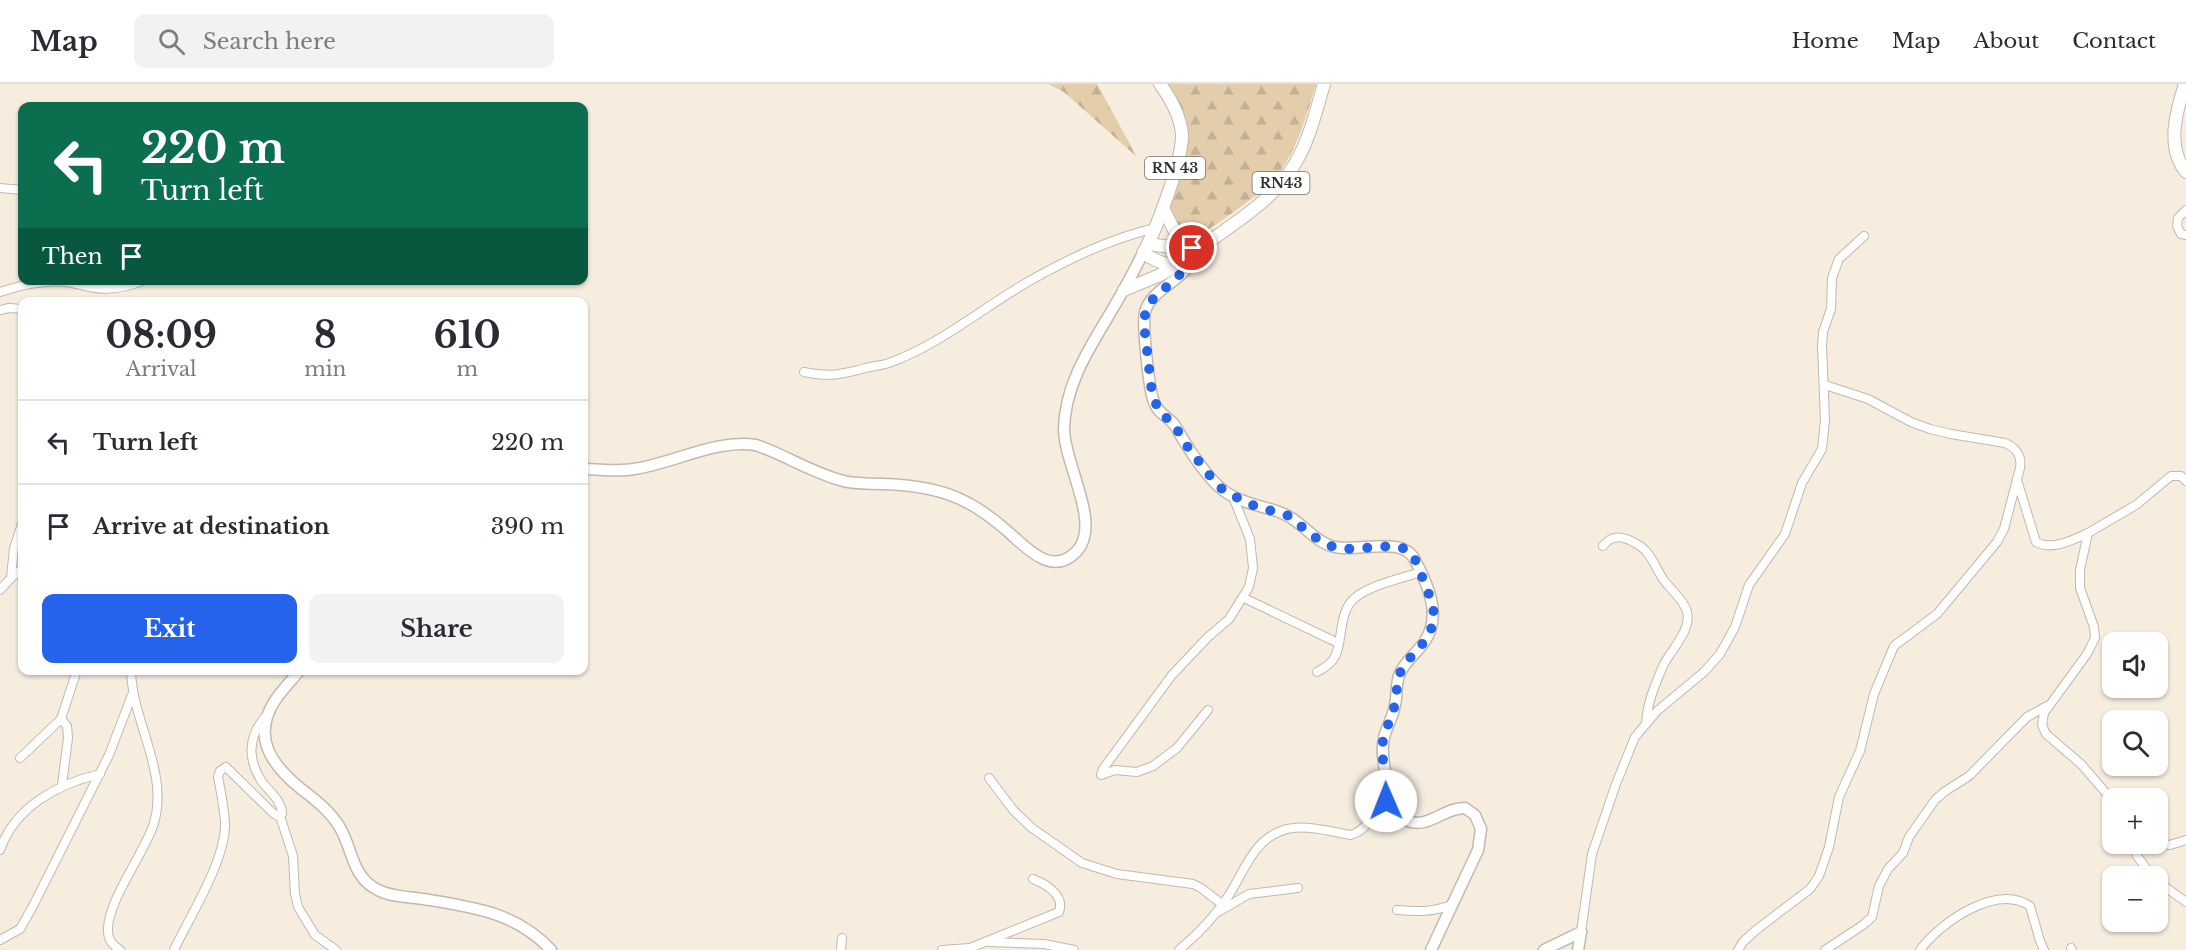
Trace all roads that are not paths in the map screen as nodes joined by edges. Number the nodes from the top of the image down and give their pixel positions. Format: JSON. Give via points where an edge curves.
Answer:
{"nodes":[{"id":1,"x":1160,"y":84,"type":"edge"},
{"id":2,"x":1324,"y":84,"type":"edge"},
{"id":3,"x":2185,"y":84,"type":"edge"},
{"id":4,"x":2186,"y":172,"type":"edge"},
{"id":5,"x":0,"y":188,"type":"edge"},
{"id":6,"x":18,"y":190,"type":"edge"},
{"id":7,"x":1162,"y":208,"type":"junction"},
{"id":8,"x":2186,"y":210,"type":"edge"},
{"id":9,"x":1156,"y":228,"type":"junction"},
{"id":10,"x":2186,"y":235,"type":"edge"},
{"id":11,"x":1864,"y":237,"type":"dead end"},
{"id":12,"x":1146,"y":248,"type":"junction"},
{"id":13,"x":1195,"y":250,"type":"junction"},
{"id":14,"x":1182,"y":262,"type":"junction"},
{"id":15,"x":24,"y":285,"type":"edge"},
{"id":16,"x":81,"y":285,"type":"edge"},
{"id":17,"x":130,"y":285,"type":"edge"},
{"id":18,"x":1124,"y":290,"type":"junction"},
{"id":19,"x":0,"y":292,"type":"edge"},
{"id":20,"x":18,"y":309,"type":"edge"},
{"id":21,"x":0,"y":310,"type":"edge"},
{"id":22,"x":804,"y":372,"type":"dead end"},
{"id":23,"x":1825,"y":385,"type":"junction"},
{"id":24,"x":588,"y":468,"type":"edge"},
{"id":25,"x":2017,"y":478,"type":"junction"},
{"id":26,"x":2186,"y":481,"type":"edge"},
{"id":27,"x":1233,"y":497,"type":"junction"},
{"id":28,"x":2088,"y":533,"type":"junction"},
{"id":29,"x":18,"y":536,"type":"edge"},
{"id":30,"x":1603,"y":546,"type":"dead end"},
{"id":31,"x":18,"y":572,"type":"edge"},
{"id":32,"x":1421,"y":572,"type":"junction"},
{"id":33,"x":11,"y":578,"type":"junction"},
{"id":34,"x":0,"y":590,"type":"edge"},
{"id":35,"x":1244,"y":598,"type":"junction"},
{"id":36,"x":1338,"y":643,"type":"junction"},
{"id":37,"x":1317,"y":672,"type":"dead end"},
{"id":38,"x":75,"y":675,"type":"edge"},
{"id":39,"x":131,"y":675,"type":"edge"},
{"id":40,"x":296,"y":675,"type":"edge"},
{"id":41,"x":133,"y":694,"type":"junction"},
{"id":42,"x":2050,"y":705,"type":"junction"},
{"id":43,"x":1208,"y":710,"type":"dead end"},
{"id":44,"x":268,"y":714,"type":"junction"},
{"id":45,"x":61,"y":719,"type":"junction"},
{"id":46,"x":1646,"y":724,"type":"junction"},
{"id":47,"x":20,"y":758,"type":"dead end"},
{"id":48,"x":100,"y":774,"type":"junction"},
{"id":49,"x":989,"y":778,"type":"dead end"},
{"id":50,"x":1386,"y":784,"type":"junction"},
{"id":51,"x":62,"y":785,"type":"junction"},
{"id":52,"x":2102,"y":788,"type":"edge"},
{"id":53,"x":280,"y":816,"type":"junction"},
{"id":54,"x":2186,"y":840,"type":"edge"},
{"id":55,"x":2168,"y":845,"type":"edge"},
{"id":56,"x":0,"y":850,"type":"edge"},
{"id":57,"x":1033,"y":879,"type":"dead end"},
{"id":58,"x":1298,"y":888,"type":"dead end"},
{"id":59,"x":2168,"y":889,"type":"edge"},
{"id":60,"x":2186,"y":902,"type":"edge"},
{"id":61,"x":1222,"y":904,"type":"junction"},
{"id":62,"x":1452,"y":904,"type":"junction"},
{"id":63,"x":1397,"y":910,"type":"dead end"},
{"id":64,"x":1213,"y":915,"type":"junction"},
{"id":65,"x":1581,"y":932,"type":"junction"},
{"id":66,"x":842,"y":938,"type":"dead end"},
{"id":67,"x":0,"y":940,"type":"edge"},
{"id":68,"x":986,"y":941,"type":"junction"},
{"id":69,"x":120,"y":950,"type":"edge"},
{"id":70,"x":174,"y":950,"type":"edge"},
{"id":71,"x":336,"y":950,"type":"edge"},
{"id":72,"x":551,"y":950,"type":"edge"},
{"id":73,"x":841,"y":950,"type":"edge"},
{"id":74,"x":942,"y":950,"type":"edge"},
{"id":75,"x":1074,"y":950,"type":"edge"},
{"id":76,"x":1179,"y":950,"type":"edge"},
{"id":77,"x":1431,"y":950,"type":"edge"},
{"id":78,"x":1544,"y":950,"type":"edge"},
{"id":79,"x":1578,"y":950,"type":"edge"},
{"id":80,"x":1738,"y":950,"type":"edge"},
{"id":81,"x":1826,"y":950,"type":"edge"},
{"id":82,"x":1920,"y":950,"type":"edge"},
{"id":83,"x":2044,"y":950,"type":"edge"}],
"edges":[{"from":1,"to":7,"type":"main road","number":"RN 43","via":[[1179,118],[1182,136]]},
{"from":2,"to":13,"type":"main road","number":"RN43","via":[[1306,144],[1281,184],[1241,219]]},
{"from":3,"to":4,"type":"main road","via":[[2174,133],[2176,150]]},
{"from":5,"to":6,"type":"street"},
{"from":7,"to":9,"type":"main road","number":"RN 43"},
{"from":7,"to":13,"type":"main road","via":[[1174,230]]},
{"from":8,"to":10,"type":"street","via":[[2178,218],[2177,226]]},
{"from":9,"to":12,"type":"main road","number":"RN 43"},
{"from":9,"to":22,"type":"street","via":[[1127,235],[1053,268],[905,356],[841,375]]},
{"from":11,"to":23,"type":"street","via":[[1839,259],[1832,278],[1832,309],[1822,346]]},
{"from":12,"to":13,"type":"main road"},
{"from":12,"to":14,"type":"main road","via":[[1165,264]]},
{"from":12,"to":18,"type":"main road"},
{"from":13,"to":14,"type":"main road"},
{"from":13,"to":27,"type":"main road","via":[[1188,267],[1147,307],[1144,322],[1152,393],[1159,412],[1173,423],[1218,487]]},
{"from":14,"to":18,"type":"main road"},
{"from":15,"to":19,"type":"street"},
{"from":16,"to":17,"type":"street","via":[[104,289]]},
{"from":18,"to":24,"type":"main road","via":[[1085,356],[1066,404],[1067,456],[1082,501],[1086,528],[1081,546],[1062,561],[1046,561],[1029,553],[992,518],[954,496],[926,488],[840,480],[756,445],[720,446],[636,469]]},
{"from":20,"to":21,"type":"street"},
{"from":23,"to":25,"type":"street","via":[[1868,399],[1930,429],[2005,443],[2018,453],[2021,461]]},
{"from":23,"to":46,"type":"street","via":[[1822,449],[1802,483],[1785,534],[1749,585],[1731,636],[1720,654]]},
{"from":25,"to":28,"type":"street","via":[[2036,542],[2053,545]]},
{"from":25,"to":80,"type":"street","via":[[1998,542],[1937,614],[1891,652],[1874,694],[1860,751],[1837,805],[1819,876],[1810,889],[1756,930]]},
{"from":26,"to":28,"type":"street","via":[[2181,476],[2171,476],[2128,510]]},
{"from":27,"to":32,"type":"main road","via":[[1287,515],[1333,547],[1406,549]]},
{"from":27,"to":35,"type":"street","via":[[1247,530],[1251,552],[1252,578]]},
{"from":28,"to":42,"type":"street","via":[[2080,588],[2095,638]]},
{"from":29,"to":33,"type":"street"},
{"from":30,"to":46,"type":"street","via":[[1618,537],[1644,547],[1687,611],[1684,632],[1653,689]]},
{"from":31,"to":33,"type":"street"},
{"from":32,"to":36,"type":"street","via":[[1354,598],[1341,625]]},
{"from":32,"to":50,"type":"main road","via":[[1432,604],[1433,625],[1399,675],[1382,745]]},
{"from":33,"to":34,"type":"street"},
{"from":35,"to":36,"type":"street"},
{"from":35,"to":43,"type":"street","via":[[1223,626],[1172,675],[1101,775],[1114,770],[1137,772],[1153,766],[1177,748]]},
{"from":36,"to":37,"type":"street","via":[[1334,658]]},
{"from":38,"to":45,"type":"street"},
{"from":39,"to":41,"type":"street"},
{"from":40,"to":44,"type":"main road"},
{"from":41,"to":48,"type":"street"},
{"from":41,"to":69,"type":"street","via":[[157,781],[159,803],[108,925],[108,936]]},
{"from":42,"to":52,"type":"street","via":[[2042,720],[2046,735],[2081,764]]},
{"from":42,"to":81,"type":"street","via":[[2027,717],[1969,776],[1935,800],[1909,837],[1903,853],[1888,869],[1879,886],[1872,917]]},
{"from":44,"to":53,"type":"street","via":[[252,736],[252,752],[258,774],[280,805]]},
{"from":44,"to":72,"type":"main road","via":[[266,741],[274,764],[332,816],[344,834],[355,866],[371,886],[388,894],[496,914],[524,926]]},
{"from":45,"to":47,"type":"street"},
{"from":45,"to":51,"type":"street","via":[[67,726],[68,738]]},
{"from":46,"to":65,"type":"street","via":[[1635,737],[1592,854]]},
{"from":48,"to":51,"type":"street"},
{"from":48,"to":67,"type":"street","via":[[20,929]]},
{"from":49,"to":61,"type":"street","via":[[1032,828],[1082,863],[1131,876],[1193,884]]},
{"from":50,"to":61,"type":"street","via":[[1369,820],[1358,833],[1299,828],[1266,839]]},
{"from":50,"to":62,"type":"main road","via":[[1390,810],[1414,824],[1460,808],[1475,815],[1481,830],[1478,850]]},
{"from":51,"to":56,"type":"street","via":[[20,815]]},
{"from":53,"to":70,"type":"street","via":[[226,767],[220,771],[225,823],[222,846]]},
{"from":53,"to":71,"type":"street","via":[[293,856],[298,907],[315,935]]},
{"from":54,"to":55,"type":"street"},
{"from":57,"to":68,"type":"street","via":[[1053,890],[1060,910]]},
{"from":58,"to":64,"type":"street","via":[[1250,894]]},
{"from":59,"to":60,"type":"street"},
{"from":61,"to":64,"type":"street"},
{"from":62,"to":63,"type":"street","via":[[1421,913]]},
{"from":62,"to":77,"type":"main road"},
{"from":64,"to":76,"type":"street"},
{"from":65,"to":78,"type":"main road"},
{"from":65,"to":79,"type":"main road"},
{"from":66,"to":73,"type":"street"},
{"from":68,"to":74,"type":"street","via":[[970,948]]},
{"from":68,"to":75,"type":"street"},
{"from":82,"to":83,"type":"street","via":[[1973,907],[2002,899],[2030,906]]}]}
